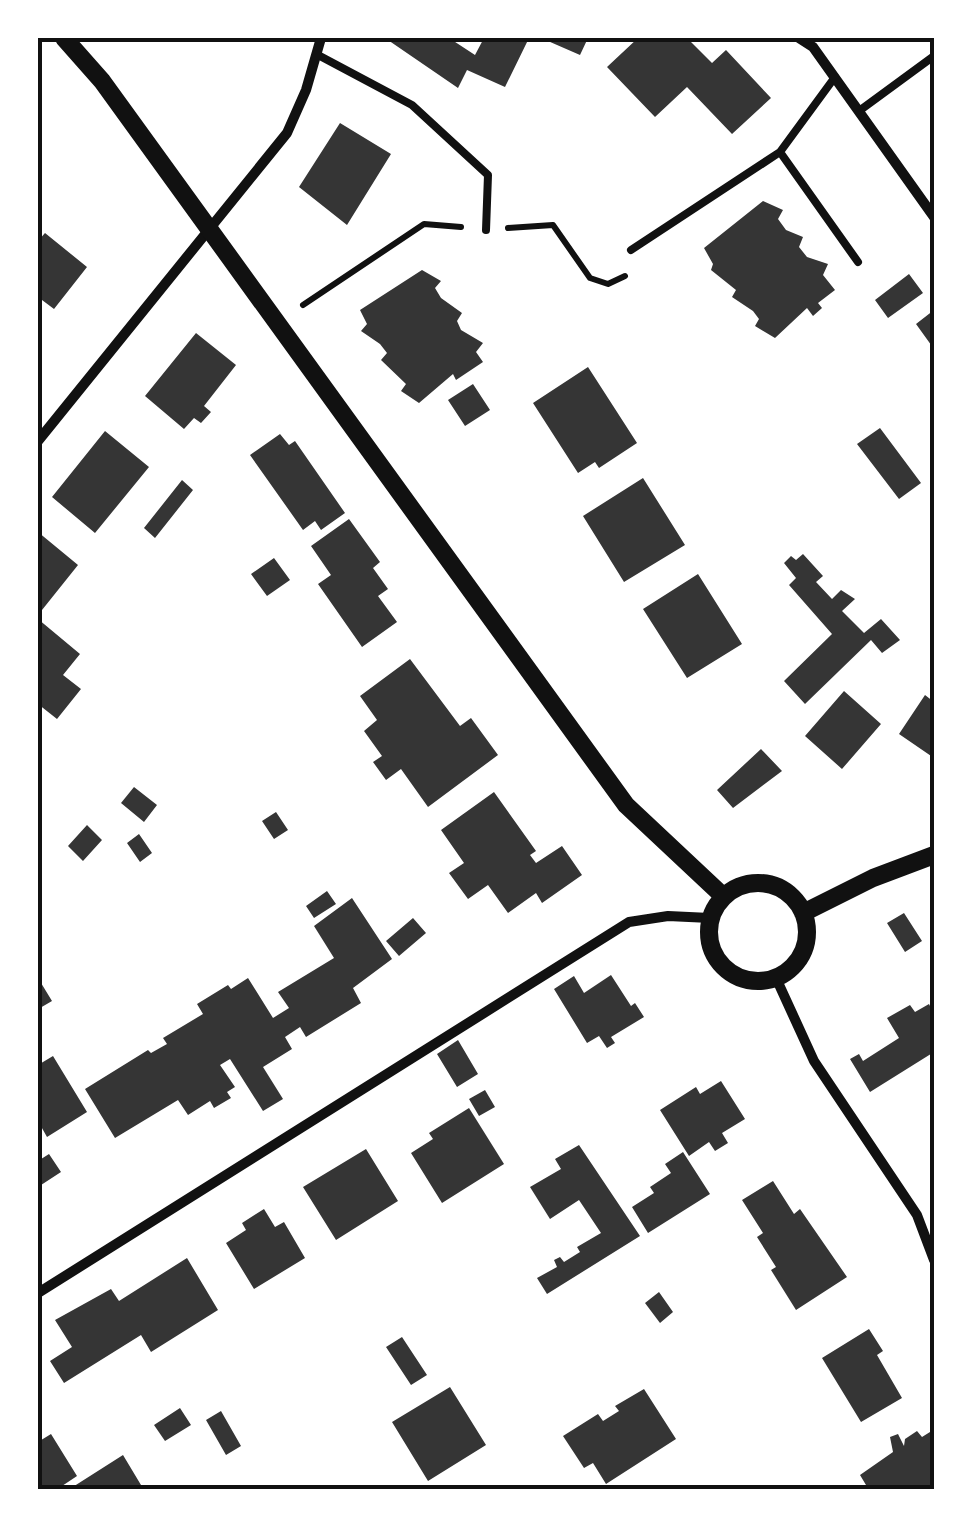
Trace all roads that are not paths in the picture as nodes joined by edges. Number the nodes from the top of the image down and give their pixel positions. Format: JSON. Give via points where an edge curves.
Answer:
{"nodes":[{"id":1,"x":64,"y":38,"type":"edge"},
{"id":2,"x":321,"y":38,"type":"edge"},
{"id":3,"x":799,"y":38,"type":"edge"},
{"id":4,"x":318,"y":55,"type":"junction"},
{"id":5,"x":934,"y":56,"type":"edge"},
{"id":6,"x":835,"y":77,"type":"junction"},
{"id":7,"x":859,"y":112,"type":"junction"},
{"id":8,"x":780,"y":152,"type":"junction"},
{"id":9,"x":934,"y":217,"type":"edge"},
{"id":10,"x":210,"y":230,"type":"junction"},
{"id":11,"x":486,"y":230,"type":"road end"},
{"id":12,"x":631,"y":250,"type":"road end"},
{"id":13,"x":858,"y":262,"type":"dead end"},
{"id":14,"x":38,"y":441,"type":"edge"},
{"id":15,"x":934,"y":856,"type":"edge"},
{"id":16,"x":723,"y":896,"type":"junction"},
{"id":17,"x":803,"y":913,"type":"junction"},
{"id":18,"x":710,"y":918,"type":"junction"},
{"id":19,"x":776,"y":978,"type":"junction"},
{"id":20,"x":934,"y":1260,"type":"edge"},
{"id":21,"x":38,"y":1293,"type":"edge"}],
"edges":[{"from":1,"to":10,"type":"street"},
{"from":2,"to":4,"type":"street"},
{"from":3,"to":6,"type":"street"},
{"from":4,"to":10,"type":"street","via":[[287,132]]},
{"from":4,"to":11,"type":"lane","via":[[412,105],[488,175]]},
{"from":5,"to":7,"type":"lane"},
{"from":6,"to":7,"type":"street"},
{"from":6,"to":8,"type":"lane"},
{"from":7,"to":9,"type":"street"},
{"from":8,"to":12,"type":"lane"},
{"from":8,"to":13,"type":"lane"},
{"from":10,"to":14,"type":"street"},
{"from":10,"to":16,"type":"street","via":[[626,805]]},
{"from":15,"to":17,"type":"street"},
{"from":16,"to":17,"type":"street","via":[[737,887],[768,884],[795,899]]},
{"from":16,"to":18,"type":"street"},
{"from":17,"to":19,"type":"street","via":[[806,944]]},
{"from":18,"to":19,"type":"street","via":[[712,949],[730,974]]},
{"from":18,"to":21,"type":"street","via":[[630,922]]},
{"from":19,"to":20,"type":"street","via":[[814,1061],[917,1215]]}]}
